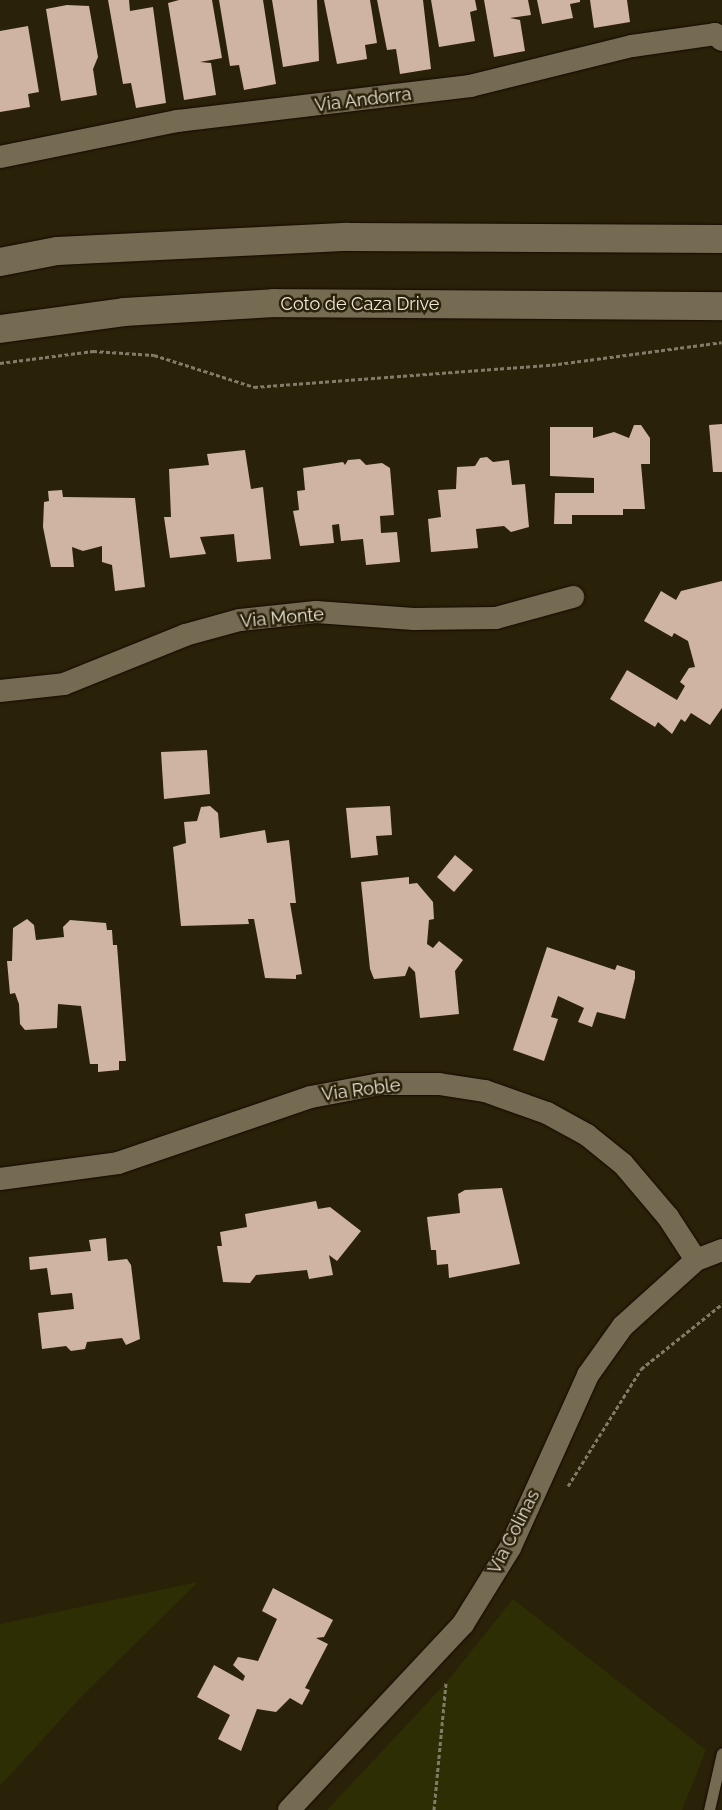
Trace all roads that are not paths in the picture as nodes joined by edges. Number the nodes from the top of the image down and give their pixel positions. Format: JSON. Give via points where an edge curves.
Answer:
{"nodes":[{"id":1,"x":722,"y":40,"type":"edge"},
{"id":2,"x":0,"y":157,"type":"edge"},
{"id":3,"x":722,"y":239,"type":"edge"},
{"id":4,"x":0,"y":262,"type":"edge"},
{"id":5,"x":722,"y":306,"type":"edge"},
{"id":6,"x":0,"y":329,"type":"edge"},
{"id":7,"x":573,"y":597,"type":"dead end"},
{"id":8,"x":0,"y":692,"type":"edge"},
{"id":9,"x":0,"y":1179,"type":"edge"},
{"id":10,"x":722,"y":1250,"type":"edge"},
{"id":11,"x":696,"y":1260,"type":"junction"},
{"id":12,"x":722,"y":1753,"type":"edge"},
{"id":13,"x":289,"y":1810,"type":"edge"},
{"id":14,"x":709,"y":1810,"type":"edge"}],
"edges":[{"from":1,"to":2,"type":"street","name":"Via Andorra","via":[[714,34],[632,46],[470,86],[177,121]]},
{"from":3,"to":4,"type":"main road","via":[[348,237],[57,251]]},
{"from":5,"to":6,"type":"main road","name":"Coto de Caza Drive","via":[[274,303],[124,312]]},
{"from":7,"to":8,"type":"street","name":"Via Monte","via":[[496,618],[414,619],[316,612],[240,620],[184,635],[64,684]]},
{"from":9,"to":11,"type":"street","name":"Via Roble","via":[[118,1163],[311,1097],[380,1084],[438,1084],[485,1091],[547,1113],[587,1135],[623,1164],[668,1217]]},
{"from":10,"to":11,"type":"street","name":"Via Colinas"},
{"from":11,"to":13,"type":"street","name":"Via Colinas","via":[[623,1326],[588,1375],[510,1548],[463,1624]]},
{"from":12,"to":14,"type":"lane"}]}
